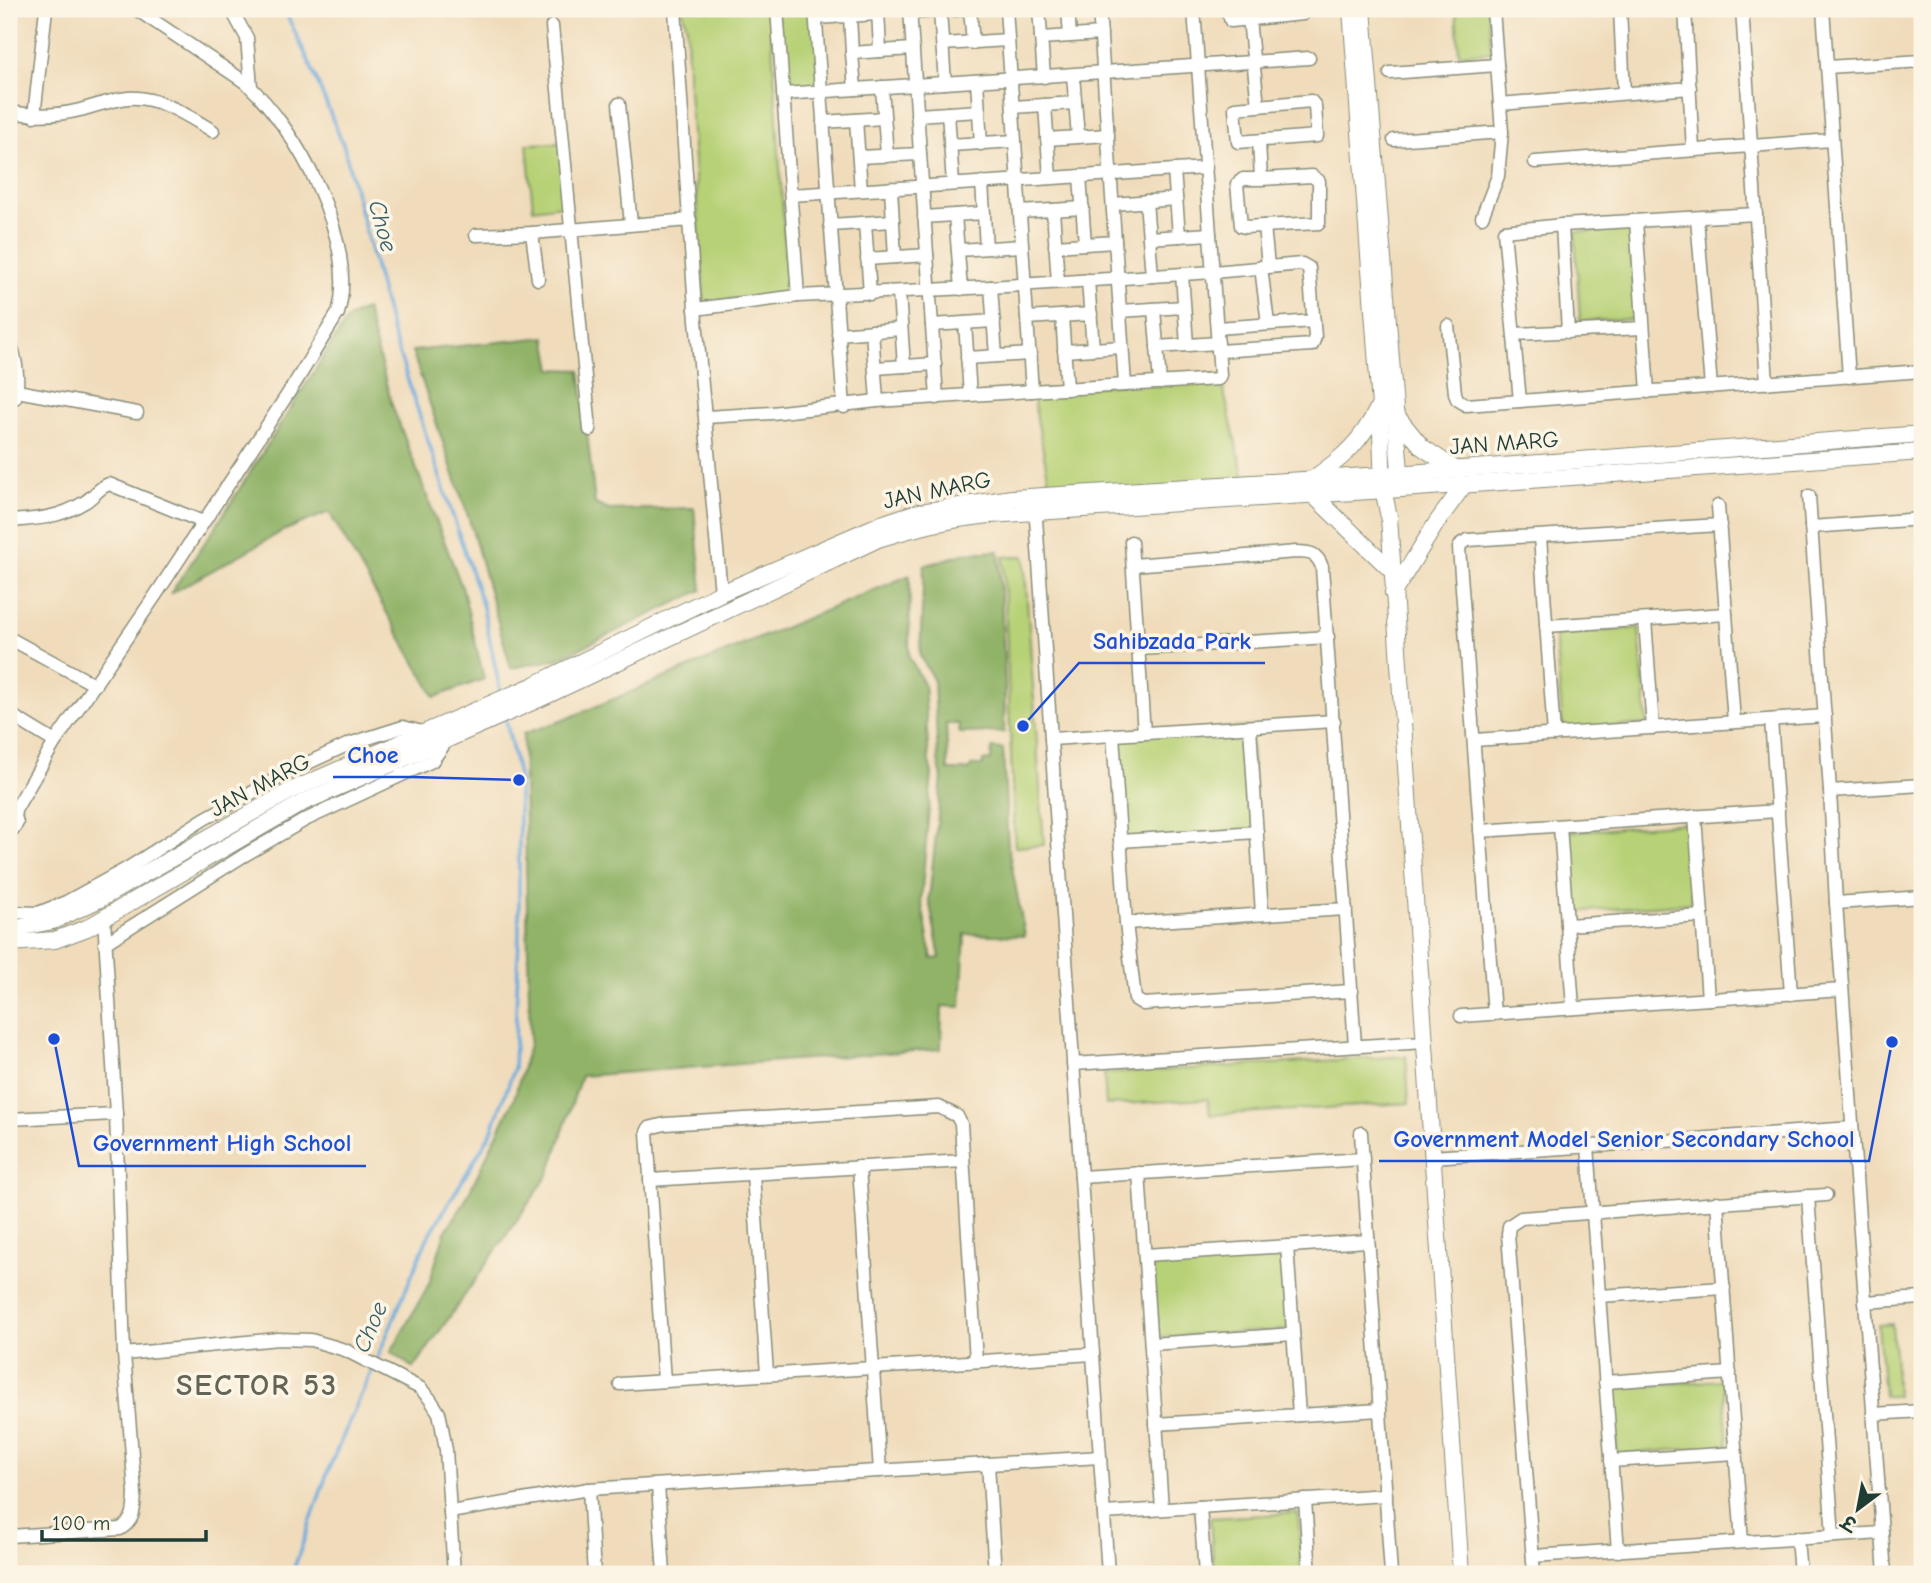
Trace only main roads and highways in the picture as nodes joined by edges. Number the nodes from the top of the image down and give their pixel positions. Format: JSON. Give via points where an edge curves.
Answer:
{"nodes":[{"id":1,"x":1350,"y":9,"type":"edge"},
{"id":2,"x":1363,"y":9,"type":"edge"},
{"id":3,"x":1380,"y":406,"type":"junction"},
{"id":4,"x":1395,"y":414,"type":"junction"},
{"id":5,"x":1922,"y":434,"type":"edge"},
{"id":6,"x":1922,"y":452,"type":"edge"},
{"id":7,"x":1455,"y":469,"type":"junction"},
{"id":8,"x":1401,"y":481,"type":"junction"},
{"id":9,"x":1383,"y":482,"type":"junction"},
{"id":10,"x":1464,"y":485,"type":"junction"},
{"id":11,"x":1312,"y":487,"type":"junction"},
{"id":12,"x":1035,"y":504,"type":"junction"},
{"id":13,"x":981,"y":509,"type":"junction"},
{"id":14,"x":1389,"y":517,"type":"junction"},
{"id":15,"x":1391,"y":570,"type":"junction"},
{"id":16,"x":1393,"y":593,"type":"junction"},
{"id":17,"x":534,"y":693,"type":"junction"},
{"id":18,"x":470,"y":721,"type":"junction"},
{"id":19,"x":9,"y":927,"type":"edge"},
{"id":20,"x":9,"y":943,"type":"edge"},
{"id":21,"x":1461,"y":1574,"type":"edge"}],
"edges":[{"from":1,"to":3,"type":"main road"},
{"from":2,"to":4,"type":"main road"},
{"from":3,"to":9,"type":"main road"},
{"from":3,"to":11,"type":"main road","via":[[1362,438]]},
{"from":4,"to":7,"type":"main road","via":[[1422,447]]},
{"from":4,"to":8,"type":"main road"},
{"from":5,"to":7,"type":"main road","name":"JAN MARG"},
{"from":6,"to":10,"type":"main road"},
{"from":7,"to":8,"type":"main road","name":"JAN MARG"},
{"from":8,"to":9,"type":"main road","name":"JAN MARG"},
{"from":8,"to":10,"type":"main road"},
{"from":8,"to":14,"type":"main road"},
{"from":9,"to":11,"type":"main road","name":"JAN MARG"},
{"from":9,"to":14,"type":"main road"},
{"from":10,"to":16,"type":"main road"},
{"from":11,"to":12,"type":"main road","name":"JAN MARG"},
{"from":11,"to":15,"type":"main road"},
{"from":12,"to":13,"type":"main road","name":"JAN MARG"},
{"from":12,"to":13,"type":"main road","name":"JAN MARG","via":[[1014,514]]},
{"from":13,"to":17,"type":"main road","name":"JAN MARG","via":[[878,538]]},
{"from":13,"to":17,"type":"main road","name":"JAN MARG","via":[[938,508],[881,524],[721,593]]},
{"from":14,"to":15,"type":"main road"},
{"from":15,"to":16,"type":"main road"},
{"from":16,"to":21,"type":"main road"},
{"from":17,"to":18,"type":"main road","name":"JAN MARG"},
{"from":18,"to":19,"type":"main road","name":"JAN MARG","via":[[426,733],[292,790],[83,908],[53,921]]},
{"from":18,"to":20,"type":"main road","name":"JAN MARG","via":[[448,739],[302,803],[87,928],[55,940]]}]}
